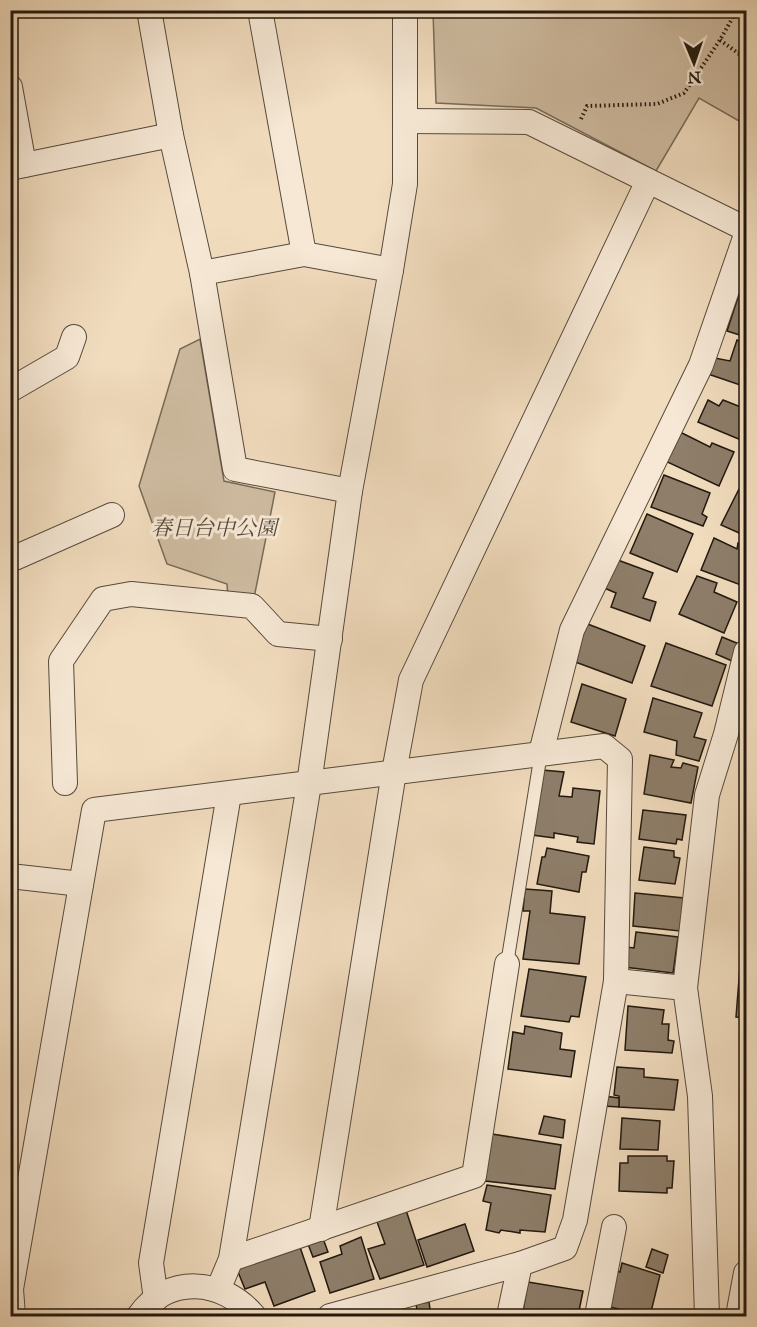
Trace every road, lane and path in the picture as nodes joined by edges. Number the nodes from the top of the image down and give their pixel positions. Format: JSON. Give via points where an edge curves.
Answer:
{"nodes":[{"id":1,"x":148,"y":10,"type":"edge"},
{"id":2,"x":260,"y":10,"type":"edge"},
{"id":3,"x":405,"y":10,"type":"edge"},
{"id":4,"x":737,"y":10,"type":"edge"},
{"id":5,"x":720,"y":40,"type":"junction"},
{"id":6,"x":747,"y":60,"type":"edge"},
{"id":7,"x":10,"y":87,"type":"edge"},
{"id":8,"x":406,"y":122,"type":"junction"},
{"id":9,"x":171,"y":135,"type":"junction"},
{"id":10,"x":571,"y":144,"type":"junction"},
{"id":11,"x":17,"y":166,"type":"edge"},
{"id":12,"x":648,"y":181,"type":"junction"},
{"id":13,"x":747,"y":229,"type":"edge"},
{"id":14,"x":747,"y":235,"type":"edge"},
{"id":15,"x":304,"y":254,"type":"junction"},
{"id":16,"x":391,"y":270,"type":"junction"},
{"id":17,"x":202,"y":273,"type":"junction"},
{"id":18,"x":74,"y":337,"type":"dead end"},
{"id":19,"x":10,"y":390,"type":"edge"},
{"id":20,"x":350,"y":491,"type":"junction"},
{"id":21,"x":112,"y":515,"type":"dead end"},
{"id":22,"x":10,"y":560,"type":"edge"},
{"id":23,"x":330,"y":639,"type":"junction"},
{"id":24,"x":747,"y":652,"type":"edge"},
{"id":25,"x":541,"y":753,"type":"junction"},
{"id":26,"x":394,"y":772,"type":"junction"},
{"id":27,"x":64,"y":783,"type":"dead end"},
{"id":28,"x":309,"y":784,"type":"junction"},
{"id":29,"x":229,"y":794,"type":"junction"},
{"id":30,"x":10,"y":876,"type":"edge"},
{"id":31,"x":81,"y":884,"type":"junction"},
{"id":32,"x":507,"y":964,"type":"joint"},
{"id":33,"x":616,"y":981,"type":"junction"},
{"id":34,"x":685,"y":988,"type":"junction"},
{"id":35,"x":20,"y":1170,"type":"edge"},
{"id":36,"x":614,"y":1227,"type":"dead end"},
{"id":37,"x":321,"y":1228,"type":"junction"},
{"id":38,"x":231,"y":1259,"type":"junction"},
{"id":39,"x":520,"y":1264,"type":"junction"},
{"id":40,"x":747,"y":1273,"type":"edge"},
{"id":41,"x":218,"y":1290,"type":"junction"},
{"id":42,"x":156,"y":1299,"type":"junction"},
{"id":43,"x":13,"y":1317,"type":"edge"},
{"id":44,"x":139,"y":1317,"type":"edge"},
{"id":45,"x":254,"y":1317,"type":"edge"},
{"id":46,"x":330,"y":1317,"type":"edge"},
{"id":47,"x":509,"y":1317,"type":"edge"},
{"id":48,"x":597,"y":1317,"type":"edge"},
{"id":49,"x":707,"y":1317,"type":"edge"},
{"id":50,"x":738,"y":1317,"type":"edge"}],
"edges":[{"from":1,"to":9,"type":"street"},
{"from":2,"to":15,"type":"street"},
{"from":3,"to":8,"type":"street"},
{"from":4,"to":5,"type":"path"},
{"from":5,"to":6,"type":"path"},
{"from":5,"to":10,"type":"path","via":[[684,93],[657,104],[587,106]]},
{"from":7,"to":11,"type":"street"},
{"from":8,"to":10,"type":"street","via":[[529,122]]},
{"from":8,"to":16,"type":"street","via":[[405,184]]},
{"from":9,"to":11,"type":"street"},
{"from":9,"to":17,"type":"street"},
{"from":10,"to":12,"type":"street"},
{"from":12,"to":13,"type":"street"},
{"from":12,"to":26,"type":"street","via":[[411,680]]},
{"from":14,"to":25,"type":"street","via":[[701,365],[572,630]]},
{"from":15,"to":16,"type":"street"},
{"from":15,"to":17,"type":"street"},
{"from":16,"to":20,"type":"street"},
{"from":17,"to":20,"type":"street","via":[[235,469]]},
{"from":18,"to":19,"type":"street","via":[[67,357]]},
{"from":20,"to":23,"type":"street"},
{"from":21,"to":22,"type":"street"},
{"from":23,"to":27,"type":"street","via":[[278,634],[252,606],[131,594],[104,598],[61,661]]},
{"from":23,"to":28,"type":"street"},
{"from":24,"to":34,"type":"street","via":[[707,795]]},
{"from":25,"to":26,"type":"street"},
{"from":25,"to":32,"type":"lane"},
{"from":25,"to":33,"type":"street","via":[[604,746],[620,759]]},
{"from":26,"to":28,"type":"street"},
{"from":26,"to":37,"type":"street"},
{"from":28,"to":29,"type":"street"},
{"from":28,"to":38,"type":"street"},
{"from":29,"to":31,"type":"street","via":[[94,810]]},
{"from":29,"to":42,"type":"street","via":[[151,1263]]},
{"from":30,"to":31,"type":"street"},
{"from":31,"to":35,"type":"street"},
{"from":32,"to":37,"type":"street","via":[[474,1176]]},
{"from":33,"to":34,"type":"street"},
{"from":33,"to":39,"type":"street","via":[[575,1220],[565,1248]]},
{"from":34,"to":49,"type":"street","via":[[700,1096]]},
{"from":35,"to":43,"type":"street","via":[[11,1289]]},
{"from":36,"to":48,"type":"street"},
{"from":37,"to":38,"type":"street"},
{"from":38,"to":41,"type":"street"},
{"from":39,"to":46,"type":"street"},
{"from":39,"to":47,"type":"street"},
{"from":40,"to":50,"type":"street"},
{"from":41,"to":42,"type":"street","via":[[199,1286],[179,1288]]},
{"from":41,"to":45,"type":"street","via":[[238,1300]]},
{"from":42,"to":44,"type":"street"}]}
